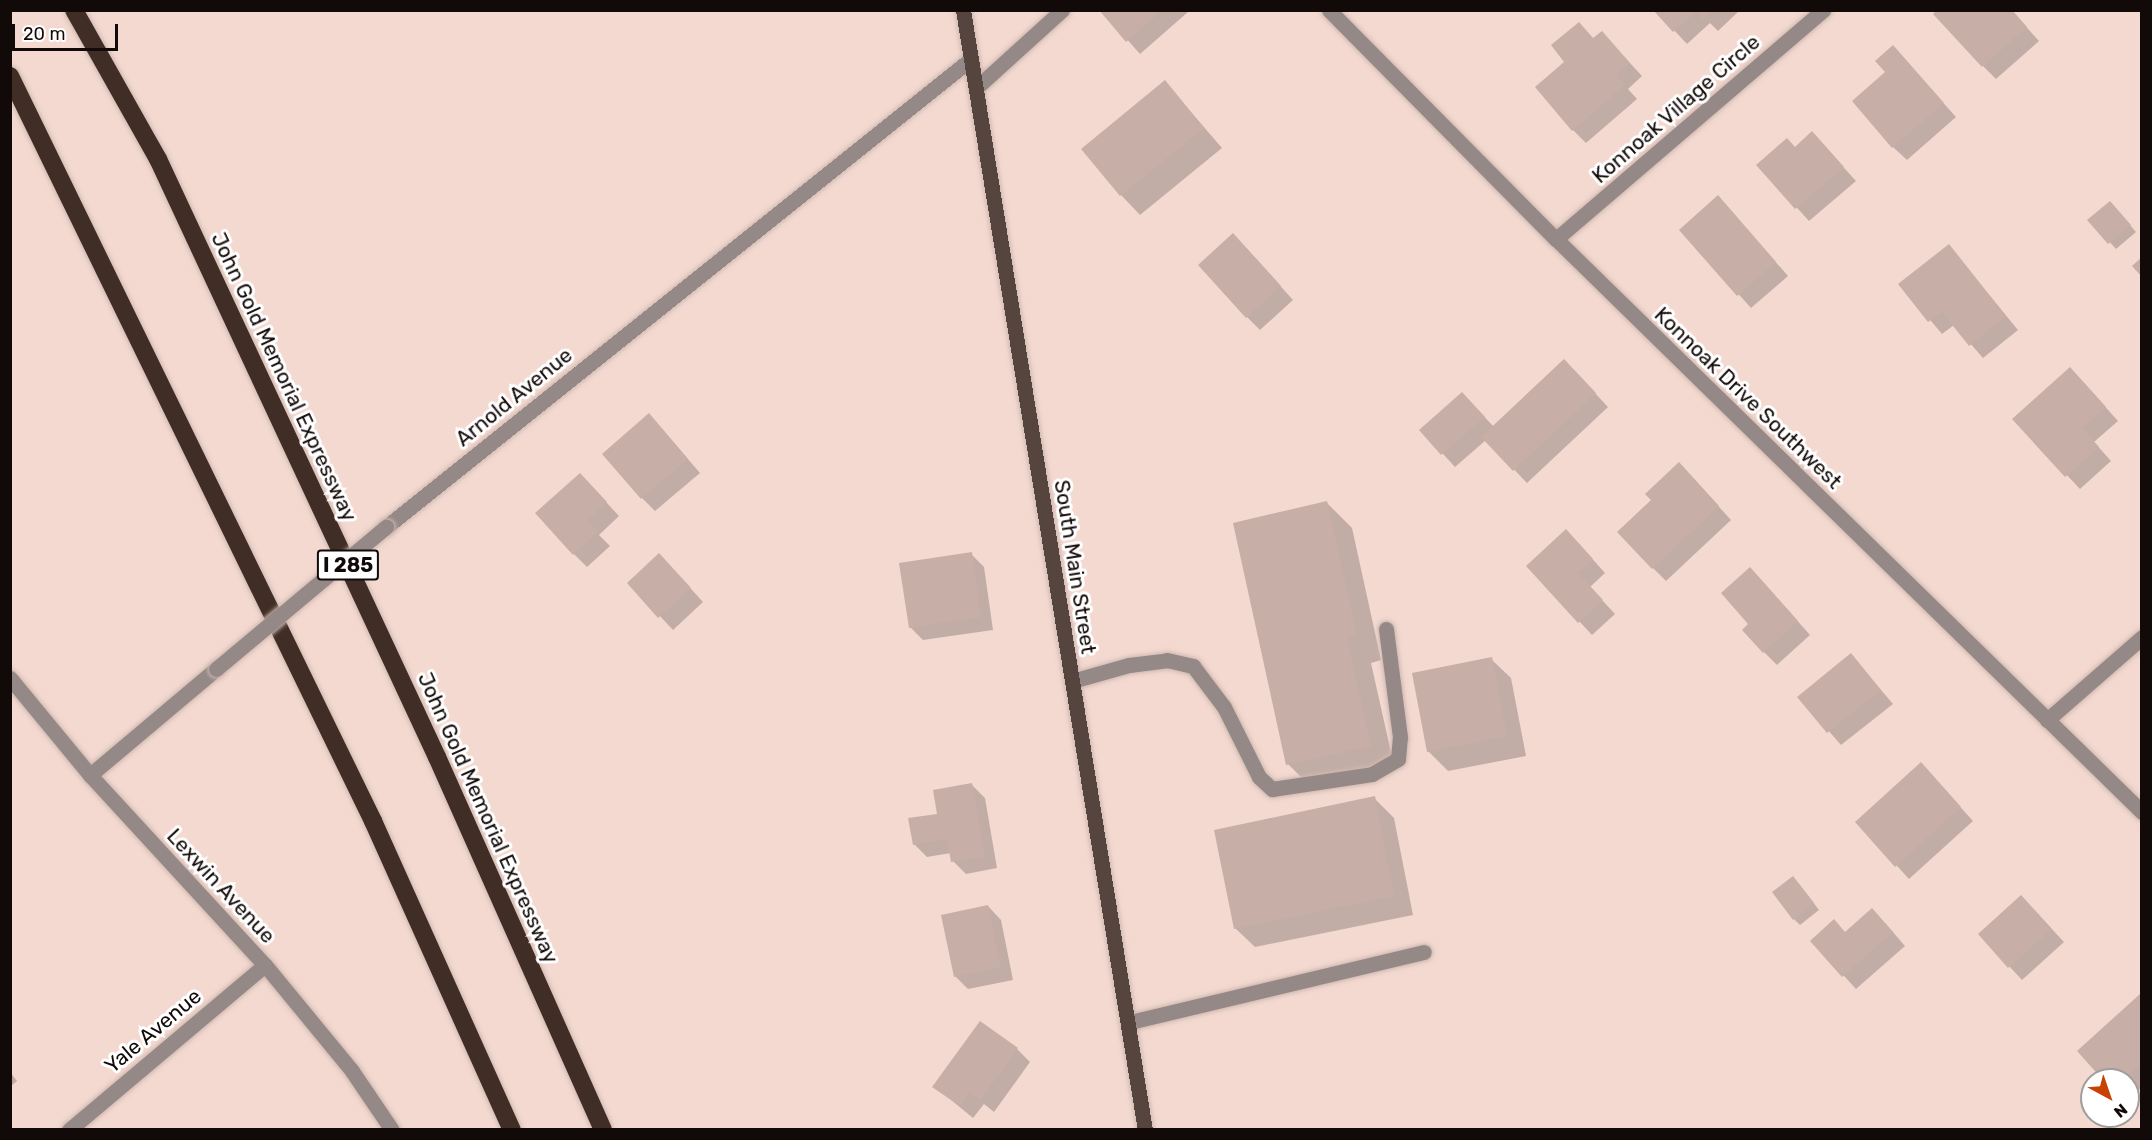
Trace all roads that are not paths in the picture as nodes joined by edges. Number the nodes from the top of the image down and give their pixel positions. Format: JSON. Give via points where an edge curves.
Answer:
{"nodes":[{"id":1,"x":74,"y":10,"type":"edge"},
{"id":2,"x":963,"y":10,"type":"edge"},
{"id":3,"x":1062,"y":10,"type":"edge"},
{"id":4,"x":1329,"y":10,"type":"edge"},
{"id":5,"x":1823,"y":10,"type":"edge"},
{"id":6,"x":971,"y":59,"type":"junction"},
{"id":7,"x":10,"y":76,"type":"edge"},
{"id":8,"x":976,"y":88,"type":"junction"},
{"id":9,"x":1556,"y":239,"type":"junction"},
{"id":10,"x":1386,"y":629,"type":"dead end"},
{"id":11,"x":2142,"y":637,"type":"edge"},
{"id":12,"x":10,"y":678,"type":"edge"},
{"id":13,"x":1072,"y":681,"type":"junction"},
{"id":14,"x":2047,"y":720,"type":"junction"},
{"id":15,"x":90,"y":775,"type":"junction"},
{"id":16,"x":2142,"y":812,"type":"edge"},
{"id":17,"x":1424,"y":952,"type":"dead end"},
{"id":18,"x":265,"y":965,"type":"junction"},
{"id":19,"x":1130,"y":1022,"type":"junction"},
{"id":20,"x":69,"y":1130,"type":"edge"},
{"id":21,"x":392,"y":1130,"type":"edge"},
{"id":22,"x":512,"y":1130,"type":"edge"},
{"id":23,"x":603,"y":1130,"type":"edge"},
{"id":24,"x":1145,"y":1130,"type":"edge"}],
"edges":[{"from":1,"to":23,"type":"highway","name":"John Gold Memorial Expressway","number":"I 285","via":[[158,159],[437,757]]},
{"from":2,"to":6,"type":"main road","name":"South Main Street"},
{"from":3,"to":8,"type":"street"},
{"from":4,"to":9,"type":"street","name":"Konnoak Drive Southwest"},
{"from":5,"to":9,"type":"street","name":"Konnoak Village Circle"},
{"from":6,"to":8,"type":"main road","name":"South Main Street"},
{"from":6,"to":15,"type":"street","name":"Arnold Avenue","bridge":true,"via":[[386,527]]},
{"from":7,"to":22,"type":"highway","via":[[373,821]]},
{"from":8,"to":13,"type":"main road","name":"South Main Street"},
{"from":9,"to":14,"type":"street","name":"Konnoak Drive Southwest"},
{"from":10,"to":13,"type":"street","via":[[1398,711],[1398,759],[1372,774],[1272,789],[1259,777],[1224,707],[1193,666],[1167,660],[1129,665]]},
{"from":11,"to":14,"type":"street"},
{"from":12,"to":15,"type":"street","name":"Lexwin Avenue"},
{"from":13,"to":19,"type":"main road","name":"South Main Street"},
{"from":14,"to":16,"type":"street","name":"Konnoak Drive Southwest"},
{"from":15,"to":18,"type":"street","name":"Lexwin Avenue"},
{"from":17,"to":19,"type":"street"},
{"from":18,"to":20,"type":"street","name":"Yale Avenue"},
{"from":18,"to":21,"type":"street","name":"Lexwin Avenue","via":[[352,1071]]},
{"from":19,"to":24,"type":"main road","name":"South Main Street"}]}
